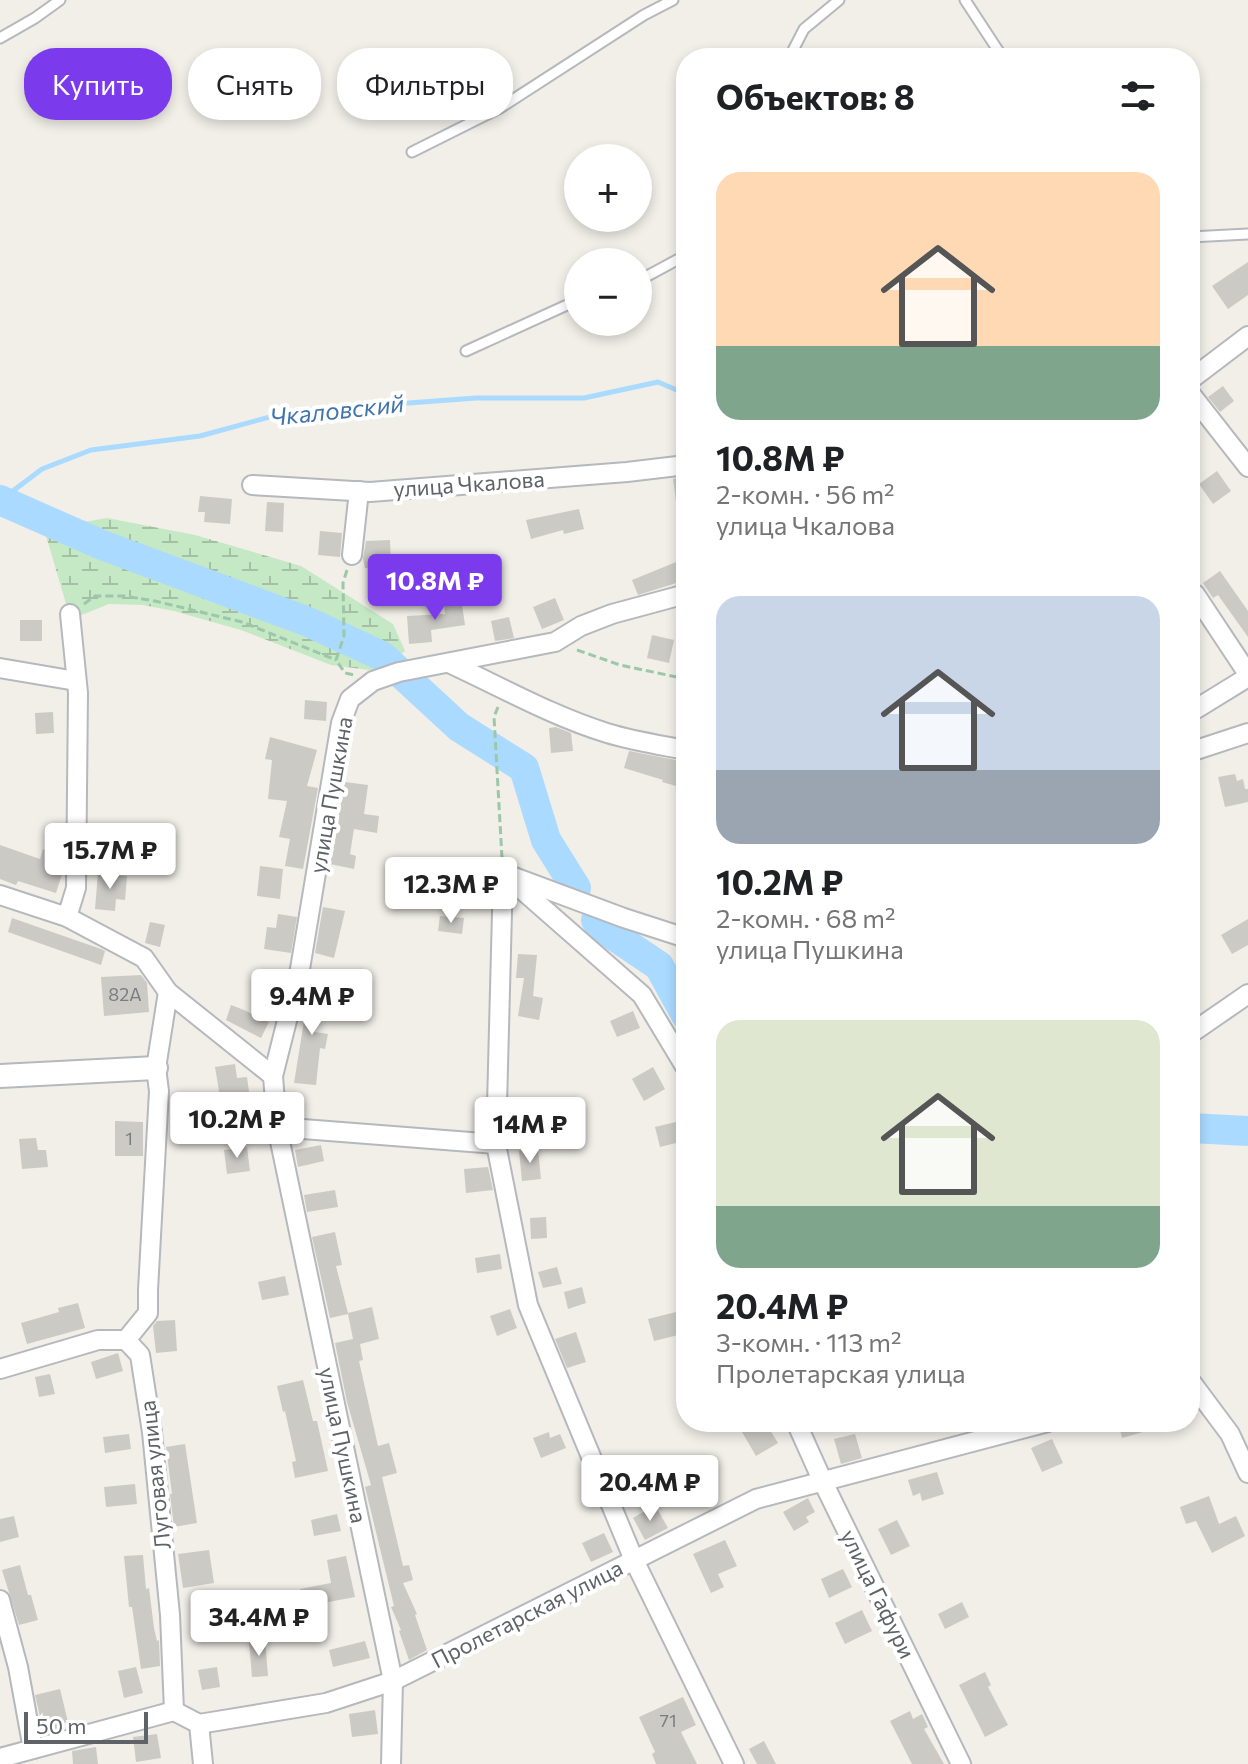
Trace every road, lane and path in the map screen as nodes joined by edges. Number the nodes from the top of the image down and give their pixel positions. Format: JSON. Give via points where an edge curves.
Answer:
{"nodes":[{"id":1,"x":60,"y":0,"type":"edge"},
{"id":2,"x":673,"y":0,"type":"edge"},
{"id":3,"x":839,"y":0,"type":"edge"},
{"id":4,"x":965,"y":0,"type":"edge"},
{"id":5,"x":0,"y":38,"type":"edge"},
{"id":6,"x":794,"y":48,"type":"edge"},
{"id":7,"x":996,"y":48,"type":"edge"},
{"id":8,"x":412,"y":152,"type":"dead end"},
{"id":9,"x":1248,"y":234,"type":"edge"},
{"id":10,"x":1200,"y":236,"type":"edge"},
{"id":11,"x":676,"y":260,"type":"edge"},
{"id":12,"x":652,"y":273,"type":"edge"},
{"id":13,"x":564,"y":306,"type":"edge"},
{"id":14,"x":1248,"y":336,"type":"edge"},
{"id":15,"x":466,"y":351,"type":"dead end"},
{"id":16,"x":1200,"y":372,"type":"edge"},
{"id":17,"x":1200,"y":406,"type":"edge"},
{"id":18,"x":676,"y":466,"type":"edge"},
{"id":19,"x":1248,"y":467,"type":"edge"},
{"id":20,"x":252,"y":485,"type":"dead end"},
{"id":21,"x":359,"y":491,"type":"junction"},
{"id":22,"x":352,"y":555,"type":"joint"},
{"id":23,"x":676,"y":597,"type":"edge"},
{"id":24,"x":1200,"y":602,"type":"edge"},
{"id":25,"x":70,"y":614,"type":"joint"},
{"id":26,"x":555,"y":642,"type":"junction"},
{"id":27,"x":336,"y":660,"type":"junction"},
{"id":28,"x":449,"y":663,"type":"junction"},
{"id":29,"x":0,"y":668,"type":"edge"},
{"id":30,"x":1248,"y":676,"type":"edge"},
{"id":31,"x":676,"y":677,"type":"edge"},
{"id":32,"x":76,"y":681,"type":"junction"},
{"id":33,"x":373,"y":681,"type":"junction"},
{"id":34,"x":1200,"y":706,"type":"edge"},
{"id":35,"x":494,"y":717,"type":"dead end"},
{"id":36,"x":1248,"y":733,"type":"edge"},
{"id":37,"x":676,"y":748,"type":"edge"},
{"id":38,"x":1200,"y":749,"type":"edge"},
{"id":39,"x":503,"y":873,"type":"junction"},
{"id":40,"x":0,"y":895,"type":"edge"},
{"id":41,"x":67,"y":917,"type":"junction"},
{"id":42,"x":676,"y":935,"type":"edge"},
{"id":43,"x":168,"y":992,"type":"junction"},
{"id":44,"x":1248,"y":994,"type":"edge"},
{"id":45,"x":1200,"y":1027,"type":"edge"},
{"id":46,"x":676,"y":1051,"type":"edge"},
{"id":47,"x":156,"y":1068,"type":"junction"},
{"id":48,"x":0,"y":1076,"type":"edge"},
{"id":49,"x":273,"y":1076,"type":"junction"},
{"id":50,"x":277,"y":1127,"type":"junction"},
{"id":51,"x":496,"y":1144,"type":"junction"},
{"id":52,"x":126,"y":1340,"type":"junction"},
{"id":53,"x":0,"y":1369,"type":"edge"},
{"id":54,"x":1200,"y":1393,"type":"edge"},
{"id":55,"x":1239,"y":1430,"type":"edge"},
{"id":56,"x":800,"y":1432,"type":"edge"},
{"id":57,"x":1010,"y":1432,"type":"edge"},
{"id":58,"x":1248,"y":1473,"type":"edge"},
{"id":59,"x":823,"y":1482,"type":"junction"},
{"id":60,"x":634,"y":1560,"type":"junction"},
{"id":61,"x":0,"y":1600,"type":"edge"},
{"id":62,"x":393,"y":1681,"type":"junction"},
{"id":63,"x":174,"y":1711,"type":"junction"},
{"id":64,"x":199,"y":1724,"type":"junction"},
{"id":65,"x":33,"y":1749,"type":"junction"},
{"id":66,"x":0,"y":1758,"type":"edge"},
{"id":67,"x":203,"y":1764,"type":"edge"},
{"id":68,"x":391,"y":1764,"type":"edge"},
{"id":69,"x":734,"y":1764,"type":"edge"},
{"id":70,"x":961,"y":1764,"type":"edge"}],
"edges":[{"from":1,"to":5,"type":"lane"},
{"from":2,"to":8,"type":"lane","via":[[500,108]]},
{"from":3,"to":6,"type":"lane","via":[[804,29]]},
{"from":4,"to":7,"type":"lane"},
{"from":9,"to":10,"type":"lane"},
{"from":11,"to":12,"type":"lane"},
{"from":13,"to":15,"type":"lane"},
{"from":14,"to":16,"type":"street"},
{"from":17,"to":19,"type":"street"},
{"from":18,"to":21,"type":"street","name":"улица Чкалова"},
{"from":20,"to":21,"type":"street","name":"улица Чкалова"},
{"from":21,"to":22,"type":"street"},
{"from":22,"to":27,"type":"path","via":[[343,583],[344,636]]},
{"from":23,"to":26,"type":"street","via":[[612,614]]},
{"from":24,"to":30,"type":"street"},
{"from":25,"to":27,"type":"path","via":[[95,596],[155,601],[242,622]]},
{"from":25,"to":32,"type":"street"},
{"from":26,"to":28,"type":"street"},
{"from":26,"to":31,"type":"path","via":[[620,665]]},
{"from":27,"to":33,"type":"path","via":[[345,673]]},
{"from":28,"to":33,"type":"street"},
{"from":28,"to":37,"type":"street","via":[[542,708],[609,733]]},
{"from":29,"to":32,"type":"street"},
{"from":30,"to":34,"type":"street"},
{"from":32,"to":41,"type":"street","via":[[76,888]]},
{"from":33,"to":49,"type":"street","name":"улица Пушкина","via":[[350,699],[341,723],[300,969]]},
{"from":35,"to":39,"type":"path"},
{"from":36,"to":38,"type":"street"},
{"from":39,"to":42,"type":"street"},
{"from":39,"to":46,"type":"street","via":[[642,995]]},
{"from":39,"to":51,"type":"street"},
{"from":40,"to":41,"type":"street"},
{"from":41,"to":43,"type":"street","via":[[144,958]]},
{"from":43,"to":47,"type":"street"},
{"from":43,"to":49,"type":"street"},
{"from":44,"to":45,"type":"street"},
{"from":47,"to":48,"type":"street"},
{"from":47,"to":52,"type":"street","via":[[148,1313]]},
{"from":49,"to":50,"type":"street","name":"улица Пушкина"},
{"from":50,"to":51,"type":"street"},
{"from":50,"to":62,"type":"street","name":"улица Пушкина"},
{"from":51,"to":60,"type":"street","via":[[528,1305]]},
{"from":52,"to":53,"type":"street","via":[[98,1340]]},
{"from":52,"to":63,"type":"street","name":"Луговая улица","via":[[140,1355],[152,1432]]},
{"from":54,"to":55,"type":"street"},
{"from":55,"to":58,"type":"street"},
{"from":56,"to":59,"type":"street","name":"улица Гафури"},
{"from":57,"to":59,"type":"street","name":"Пролетарская улица"},
{"from":59,"to":60,"type":"street","name":"Пролетарская улица","via":[[756,1499]]},
{"from":59,"to":70,"type":"street","name":"улица Гафури"},
{"from":60,"to":62,"type":"street","name":"Пролетарская улица"},
{"from":60,"to":69,"type":"street"},
{"from":61,"to":65,"type":"street"},
{"from":62,"to":64,"type":"street","name":"Пролетарская улица","via":[[326,1703]]},
{"from":62,"to":68,"type":"street","name":"улица Пушкина"},
{"from":63,"to":64,"type":"street"},
{"from":63,"to":65,"type":"street"},
{"from":64,"to":67,"type":"street"},
{"from":65,"to":66,"type":"street"}]}
